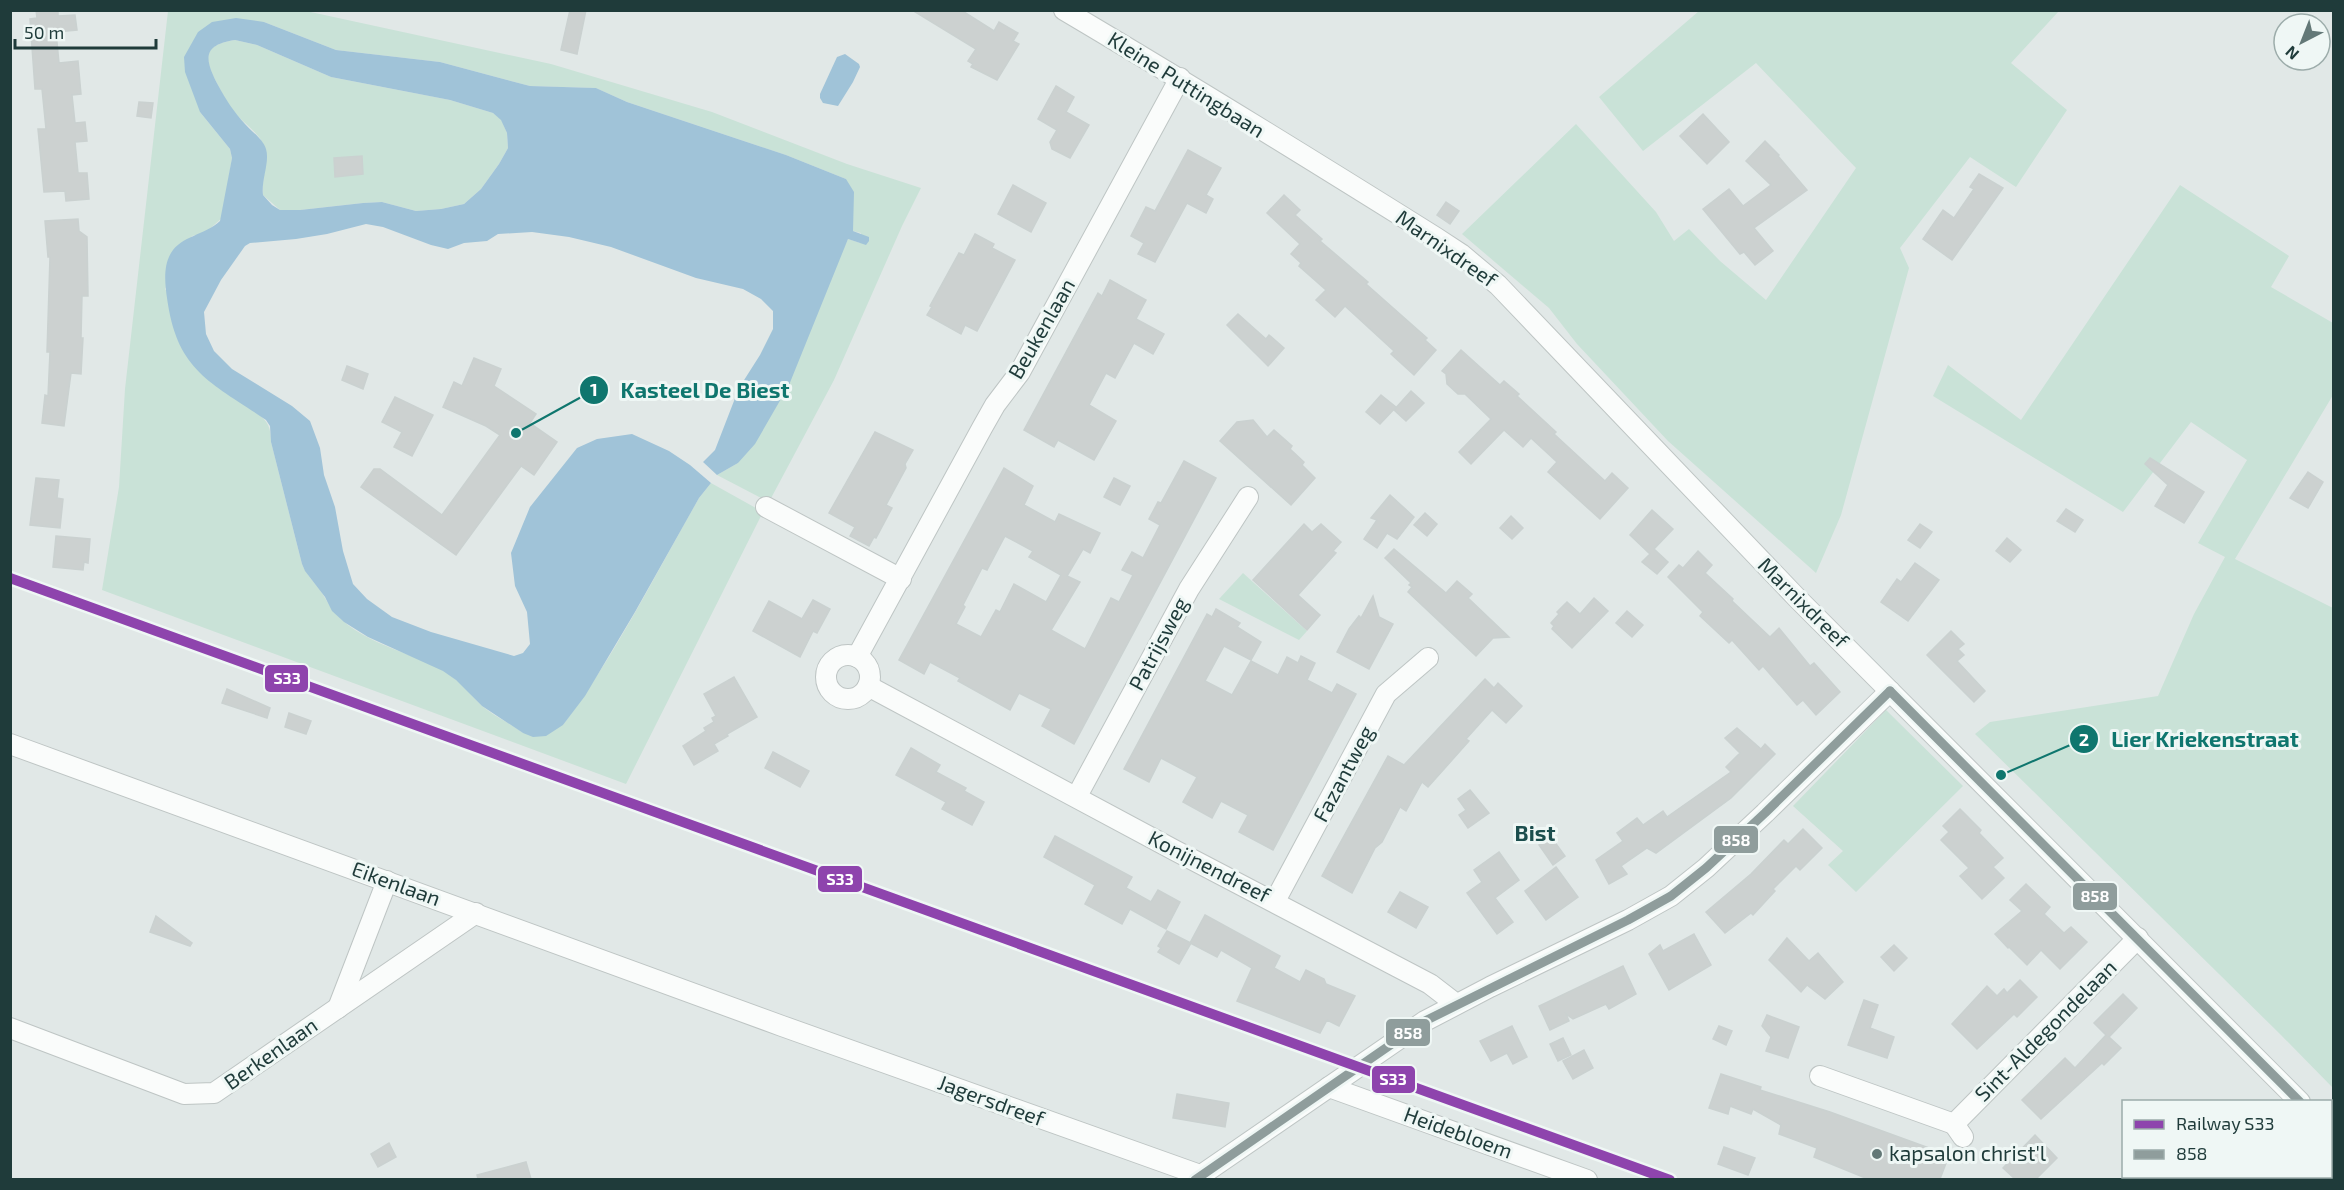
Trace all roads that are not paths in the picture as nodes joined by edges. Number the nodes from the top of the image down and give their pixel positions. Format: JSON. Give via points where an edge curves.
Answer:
{"nodes":[{"id":1,"x":1064,"y":10,"type":"edge"},
{"id":2,"x":1180,"y":78,"type":"junction"},
{"id":3,"x":1278,"y":141,"type":"joint"},
{"id":4,"x":1248,"y":496,"type":"dead end"},
{"id":5,"x":766,"y":507,"type":"dead end"},
{"id":6,"x":901,"y":579,"type":"junction"},
{"id":7,"x":857,"y":657,"type":"junction"},
{"id":8,"x":1428,"y":658,"type":"dead end"},
{"id":9,"x":868,"y":686,"type":"junction"},
{"id":10,"x":1890,"y":691,"type":"junction"},
{"id":11,"x":10,"y":744,"type":"edge"},
{"id":12,"x":1077,"y":796,"type":"junction"},
{"id":13,"x":387,"y":881,"type":"junction"},
{"id":14,"x":1275,"y":901,"type":"junction"},
{"id":15,"x":476,"y":913,"type":"junction"},
{"id":16,"x":2138,"y":938,"type":"junction"},
{"id":17,"x":1456,"y":1004,"type":"junction"},
{"id":18,"x":338,"y":1008,"type":"junction"},
{"id":19,"x":782,"y":1026,"type":"joint"},
{"id":20,"x":10,"y":1028,"type":"edge"},
{"id":21,"x":1820,"y":1076,"type":"dead end"},
{"id":22,"x":1329,"y":1088,"type":"junction"},
{"id":23,"x":2299,"y":1100,"type":"edge"},
{"id":24,"x":1197,"y":1177,"type":"edge"},
{"id":25,"x":1587,"y":1179,"type":"edge"}],
"edges":[{"from":1,"to":2,"type":"street","name":"Kleine Puttingbaan"},
{"from":2,"to":3,"type":"street","name":"Kleine Puttingbaan"},
{"from":2,"to":6,"type":"street","name":"Beukenlaan","via":[[1020,372],[995,405]]},
{"from":3,"to":10,"type":"street","name":"Marnixdreef","via":[[1461,254],[1498,285]]},
{"from":4,"to":12,"type":"street","name":"Patrijsweg","via":[[1190,589]]},
{"from":5,"to":6,"type":"street"},
{"from":6,"to":7,"type":"street","name":"Beukenlaan"},
{"from":7,"to":9,"type":"street","via":[[868,667]]},
{"from":7,"to":9,"type":"street","via":[[843,656],[832,663],[826,675],[829,688],[840,697],[853,699]]},
{"from":8,"to":14,"type":"street","name":"Fazantweg","via":[[1386,694]]},
{"from":9,"to":12,"type":"street","name":"Konijnendreef"},
{"from":10,"to":16,"type":"street","name":"Marnixdreef"},
{"from":10,"to":17,"type":"street","via":[[1680,889],[1656,906]]},
{"from":11,"to":13,"type":"street","name":"Eikenlaan"},
{"from":12,"to":14,"type":"street","name":"Konijnendreef"},
{"from":13,"to":15,"type":"street","name":"Eikenlaan"},
{"from":13,"to":18,"type":"street"},
{"from":14,"to":17,"type":"street","name":"Konijnendreef","via":[[1430,984]]},
{"from":15,"to":18,"type":"street","name":"Berkenlaan"},
{"from":15,"to":19,"type":"street","name":"Eikenlaan"},
{"from":16,"to":21,"type":"street","name":"Sint-Aldegondelaan","via":[[1958,1130]]},
{"from":16,"to":23,"type":"street","name":"Marnixdreef"},
{"from":17,"to":22,"type":"street"},
{"from":18,"to":20,"type":"street","name":"Berkenlaan","via":[[214,1093],[184,1094]]},
{"from":19,"to":24,"type":"street","name":"Jagersdreef"},
{"from":22,"to":24,"type":"street"},
{"from":22,"to":25,"type":"street","name":"Heidebloem"}]}
